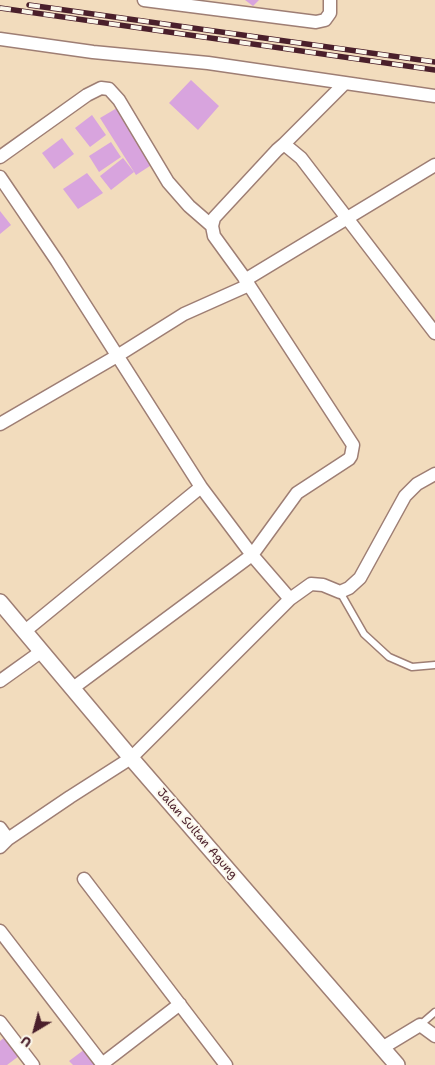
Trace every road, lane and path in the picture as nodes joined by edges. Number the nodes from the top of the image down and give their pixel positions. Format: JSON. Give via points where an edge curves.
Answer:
{"nodes":[{"id":1,"x":144,"y":0,"type":"edge"},
{"id":2,"x":330,"y":0,"type":"edge"},
{"id":3,"x":0,"y":40,"type":"edge"},
{"id":4,"x":345,"y":83,"type":"junction"},
{"id":5,"x":435,"y":96,"type":"edge"},
{"id":6,"x":284,"y":144,"type":"junction"},
{"id":7,"x":0,"y":157,"type":"edge"},
{"id":8,"x":435,"y":165,"type":"edge"},
{"id":9,"x":0,"y":177,"type":"edge"},
{"id":10,"x":346,"y":217,"type":"junction"},
{"id":11,"x":212,"y":226,"type":"junction"},
{"id":12,"x":247,"y":283,"type":"junction"},
{"id":13,"x":435,"y":333,"type":"edge"},
{"id":14,"x":117,"y":356,"type":"junction"},
{"id":15,"x":0,"y":424,"type":"edge"},
{"id":16,"x":435,"y":474,"type":"edge"},
{"id":17,"x":201,"y":487,"type":"junction"},
{"id":18,"x":252,"y":555,"type":"junction"},
{"id":19,"x":340,"y":592,"type":"junction"},
{"id":20,"x":290,"y":599,"type":"junction"},
{"id":21,"x":0,"y":602,"type":"edge"},
{"id":22,"x":24,"y":631,"type":"junction"},
{"id":23,"x":42,"y":651,"type":"junction"},
{"id":24,"x":435,"y":665,"type":"edge"},
{"id":25,"x":0,"y":681,"type":"edge"},
{"id":26,"x":74,"y":688,"type":"junction"},
{"id":27,"x":131,"y":758,"type":"junction"},
{"id":28,"x":0,"y":828,"type":"edge"},
{"id":29,"x":4,"y":843,"type":"edge"},
{"id":30,"x":84,"y":879,"type":"dead end"},
{"id":31,"x":0,"y":932,"type":"edge"},
{"id":32,"x":180,"y":1004,"type":"junction"},
{"id":33,"x":435,"y":1012,"type":"edge"},
{"id":34,"x":0,"y":1022,"type":"edge"},
{"id":35,"x":420,"y":1025,"type":"junction"},
{"id":36,"x":435,"y":1036,"type":"edge"},
{"id":37,"x":382,"y":1048,"type":"junction"},
{"id":38,"x":102,"y":1064,"type":"edge"},
{"id":39,"x":33,"y":1065,"type":"edge"},
{"id":40,"x":226,"y":1065,"type":"edge"},
{"id":41,"x":397,"y":1065,"type":"edge"}],
"edges":[{"from":1,"to":2,"type":"street","via":[[316,22],[325,20],[330,12]]},
{"from":3,"to":4,"type":"street","via":[[208,63]]},
{"from":4,"to":5,"type":"street"},
{"from":4,"to":6,"type":"street"},
{"from":6,"to":10,"type":"street","via":[[302,158]]},
{"from":6,"to":11,"type":"street","via":[[214,218]]},
{"from":7,"to":11,"type":"street","via":[[87,95],[101,88],[108,89],[119,100],[168,182]]},
{"from":8,"to":10,"type":"street"},
{"from":9,"to":14,"type":"street"},
{"from":10,"to":12,"type":"street"},
{"from":10,"to":13,"type":"street"},
{"from":11,"to":12,"type":"street","via":[[214,236]]},
{"from":12,"to":14,"type":"street","via":[[184,314]]},
{"from":12,"to":18,"type":"street","via":[[353,451],[349,459],[293,497]]},
{"from":14,"to":15,"type":"street"},
{"from":14,"to":17,"type":"street"},
{"from":16,"to":19,"type":"street","via":[[417,484],[405,496],[360,578]]},
{"from":17,"to":18,"type":"street"},
{"from":17,"to":22,"type":"street"},
{"from":18,"to":20,"type":"street"},
{"from":18,"to":26,"type":"street"},
{"from":19,"to":20,"type":"street","via":[[311,584]]},
{"from":19,"to":24,"type":"lane","via":[[364,634],[389,658],[412,668]]},
{"from":20,"to":27,"type":"street"},
{"from":21,"to":22,"type":"street","name":"Jalan Sultan Agung"},
{"from":22,"to":23,"type":"street","name":"Jalan Sultan Agung"},
{"from":23,"to":25,"type":"street"},
{"from":23,"to":26,"type":"street","name":"Jalan Sultan Agung"},
{"from":26,"to":27,"type":"street","name":"Jalan Sultan Agung"},
{"from":27,"to":29,"type":"street"},
{"from":27,"to":37,"type":"street","name":"Jalan Sultan Agung"},
{"from":28,"to":29,"type":"street"},
{"from":30,"to":32,"type":"street"},
{"from":31,"to":38,"type":"street"},
{"from":32,"to":38,"type":"street"},
{"from":32,"to":40,"type":"street"},
{"from":33,"to":35,"type":"lane"},
{"from":34,"to":39,"type":"street"},
{"from":35,"to":36,"type":"street"},
{"from":35,"to":37,"type":"street"},
{"from":37,"to":41,"type":"street","name":"Jalan Sultan Agung"}]}
